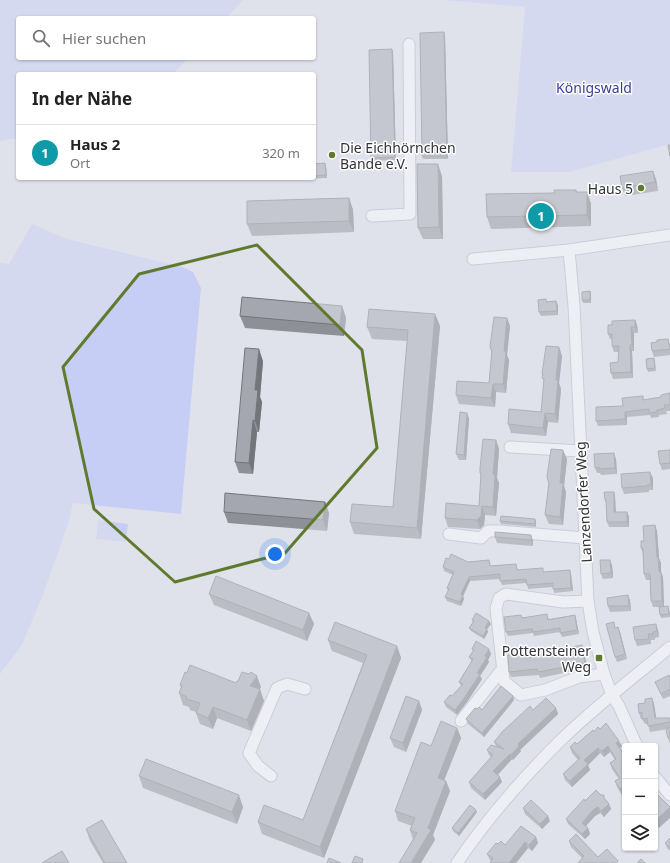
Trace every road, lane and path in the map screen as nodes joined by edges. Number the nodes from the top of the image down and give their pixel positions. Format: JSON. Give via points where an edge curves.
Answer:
{"nodes":[{"id":1,"x":409,"y":44,"type":"dead end"},
{"id":2,"x":372,"y":216,"type":"dead end"},
{"id":3,"x":670,"y":235,"type":"edge"},
{"id":4,"x":570,"y":250,"type":"junction"},
{"id":5,"x":473,"y":259,"type":"dead end"},
{"id":6,"x":510,"y":447,"type":"dead end"},
{"id":7,"x":580,"y":451,"type":"junction"},
{"id":8,"x":449,"y":534,"type":"dead end"},
{"id":9,"x":585,"y":538,"type":"junction"},
{"id":10,"x":588,"y":601,"type":"junction"},
{"id":11,"x":670,"y":647,"type":"edge"},
{"id":12,"x":503,"y":668,"type":"junction"},
{"id":13,"x":604,"y":674,"type":"junction"},
{"id":14,"x":305,"y":689,"type":"dead end"},
{"id":15,"x":612,"y":695,"type":"junction"},
{"id":16,"x":460,"y":721,"type":"dead end"},
{"id":17,"x":636,"y":743,"type":"edge"},
{"id":18,"x":271,"y":776,"type":"dead end"},
{"id":19,"x":657,"y":779,"type":"edge"},
{"id":20,"x":670,"y":795,"type":"edge"},
{"id":21,"x":457,"y":863,"type":"edge"}],
"edges":[{"from":1,"to":2,"type":"street","via":[[410,214]]},
{"from":3,"to":4,"type":"street"},
{"from":4,"to":5,"type":"street"},
{"from":4,"to":7,"type":"street","name":"Lanzendorfer Weg"},
{"from":6,"to":7,"type":"street"},
{"from":7,"to":9,"type":"street","name":"Lanzendorfer Weg"},
{"from":8,"to":9,"type":"street","via":[[481,538],[488,531],[499,531]]},
{"from":9,"to":10,"type":"street","name":"Lanzendorfer Weg"},
{"from":10,"to":12,"type":"street","via":[[563,602],[506,594],[499,598],[496,608]]},
{"from":10,"to":13,"type":"street","name":"Lanzendorfer Weg"},
{"from":11,"to":15,"type":"street"},
{"from":12,"to":13,"type":"street","via":[[504,681],[521,695],[545,690],[579,677]]},
{"from":12,"to":16,"type":"street"},
{"from":13,"to":15,"type":"street","name":"Lanzendorfer Weg"},
{"from":14,"to":18,"type":"street","via":[[287,684],[277,688],[249,753],[258,766]]},
{"from":15,"to":17,"type":"street","name":"Lanzendorfer Weg"},
{"from":15,"to":21,"type":"street","via":[[534,768],[489,820]]},
{"from":19,"to":20,"type":"street"}]}
